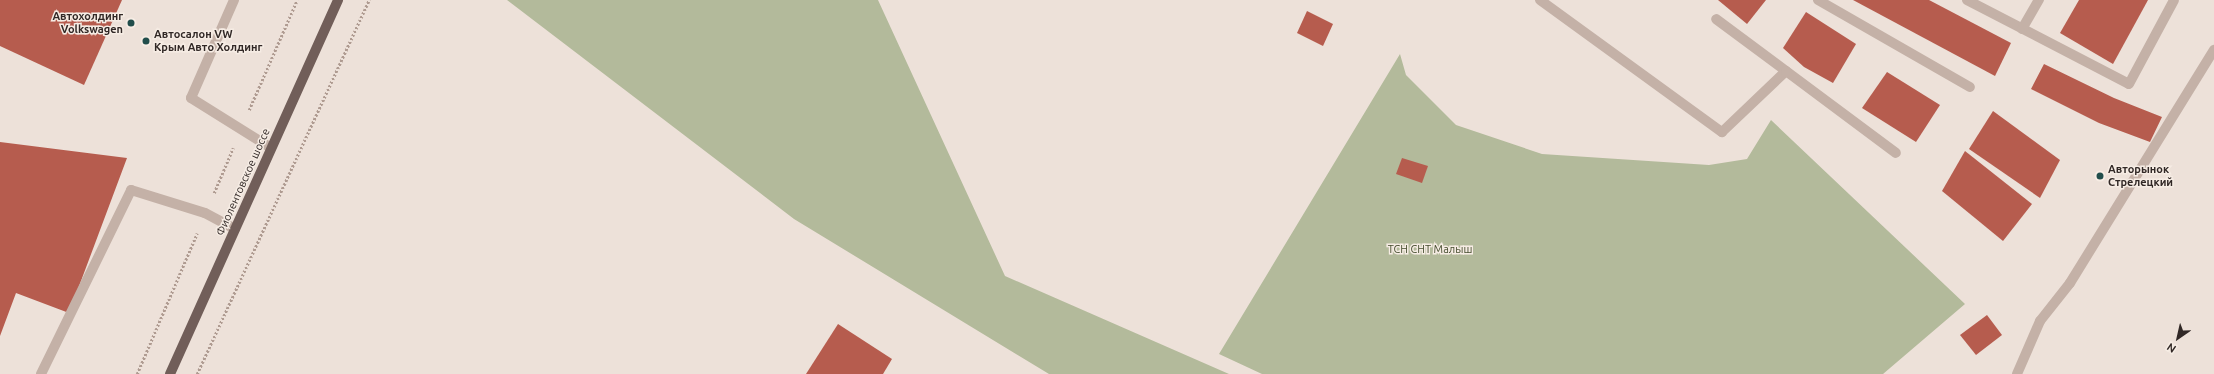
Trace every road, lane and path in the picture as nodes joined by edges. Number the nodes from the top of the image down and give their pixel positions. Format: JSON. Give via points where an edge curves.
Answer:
{"nodes":[{"id":1,"x":234,"y":0,"type":"edge"},
{"id":2,"x":297,"y":0,"type":"edge"},
{"id":3,"x":338,"y":0,"type":"edge"},
{"id":4,"x":369,"y":0,"type":"edge"},
{"id":5,"x":1540,"y":0,"type":"edge"},
{"id":6,"x":1818,"y":0,"type":"edge"},
{"id":7,"x":1967,"y":0,"type":"edge"},
{"id":8,"x":2039,"y":0,"type":"edge"},
{"id":9,"x":2174,"y":0,"type":"edge"},
{"id":10,"x":1716,"y":20,"type":"dead end"},
{"id":11,"x":2022,"y":29,"type":"junction"},
{"id":12,"x":2214,"y":50,"type":"edge"},
{"id":13,"x":1786,"y":71,"type":"junction"},
{"id":14,"x":1970,"y":87,"type":"dead end"},
{"id":15,"x":241,"y":129,"type":"junction"},
{"id":16,"x":271,"y":148,"type":"junction"},
{"id":17,"x":1896,"y":153,"type":"dead end"},
{"id":18,"x":205,"y":213,"type":"junction"},
{"id":19,"x":235,"y":229,"type":"junction"},
{"id":20,"x":41,"y":374,"type":"edge"},
{"id":21,"x":137,"y":374,"type":"edge"},
{"id":22,"x":170,"y":374,"type":"edge"},
{"id":23,"x":197,"y":374,"type":"edge"},
{"id":24,"x":2017,"y":374,"type":"edge"}],
"edges":[{"from":1,"to":15,"type":"street","via":[[191,98]]},
{"from":2,"to":15,"type":"path"},
{"from":3,"to":16,"type":"main road","name":"Фиолентовское шоссе"},
{"from":4,"to":23,"type":"path"},
{"from":5,"to":13,"type":"street","via":[[1722,132]]},
{"from":6,"to":14,"type":"street"},
{"from":7,"to":11,"type":"street"},
{"from":8,"to":11,"type":"street"},
{"from":9,"to":11,"type":"street","via":[[2129,84]]},
{"from":10,"to":13,"type":"street"},
{"from":12,"to":24,"type":"street","via":[[2070,283],[2040,321]]},
{"from":13,"to":17,"type":"street"},
{"from":15,"to":16,"type":"street"},
{"from":15,"to":18,"type":"path"},
{"from":16,"to":19,"type":"main road","name":"Фиолентовское шоссе"},
{"from":18,"to":19,"type":"street"},
{"from":18,"to":20,"type":"street","via":[[131,190]]},
{"from":18,"to":21,"type":"path"},
{"from":19,"to":22,"type":"main road","name":"Фиолентовское шоссе"}]}
